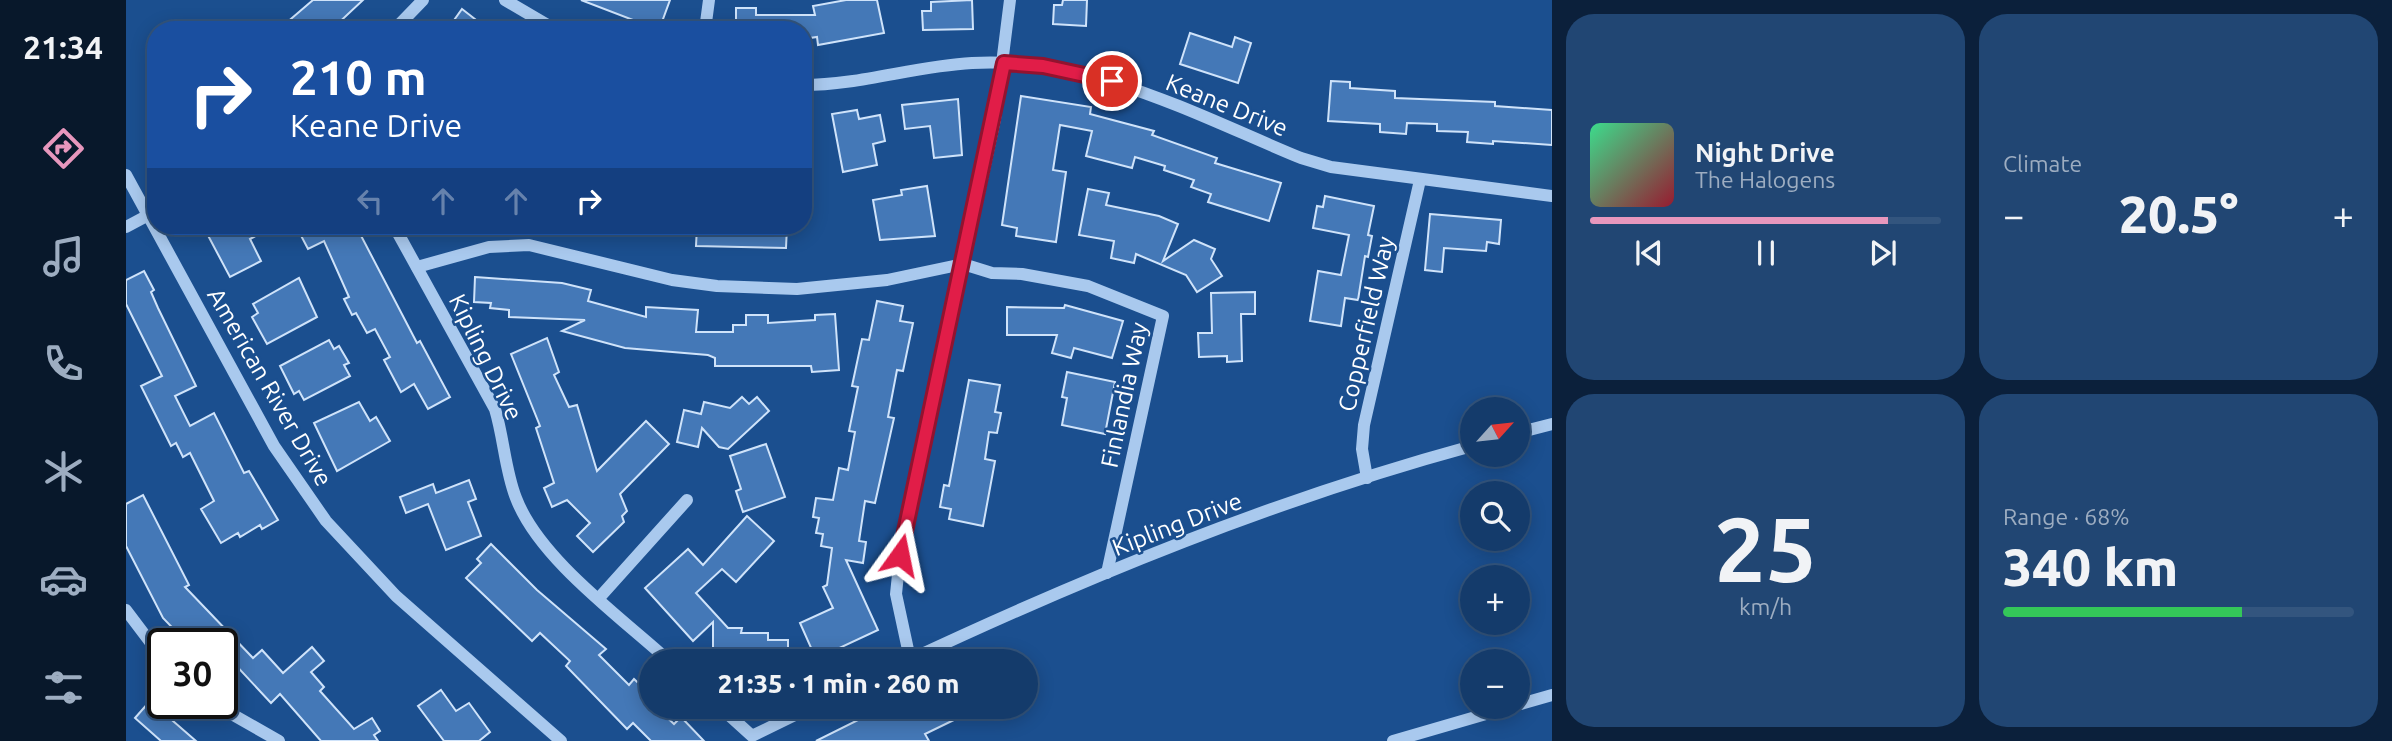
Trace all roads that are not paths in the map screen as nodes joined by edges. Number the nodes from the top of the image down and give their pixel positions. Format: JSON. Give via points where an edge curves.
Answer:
{"nodes":[{"id":1,"x":423,"y":0,"type":"edge"},
{"id":2,"x":505,"y":0,"type":"edge"},
{"id":3,"x":709,"y":0,"type":"edge"},
{"id":4,"x":1010,"y":0,"type":"edge"},
{"id":5,"x":403,"y":21,"type":"edge"},
{"id":6,"x":541,"y":21,"type":"edge"},
{"id":7,"x":706,"y":21,"type":"edge"},
{"id":8,"x":1004,"y":63,"type":"junction"},
{"id":9,"x":812,"y":84,"type":"edge"},
{"id":10,"x":126,"y":175,"type":"edge"},
{"id":11,"x":1420,"y":180,"type":"junction"},
{"id":12,"x":1552,"y":196,"type":"edge"},
{"id":13,"x":147,"y":206,"type":"edge"},
{"id":14,"x":147,"y":216,"type":"edge"},
{"id":15,"x":126,"y":227,"type":"edge"},
{"id":16,"x":164,"y":235,"type":"edge"},
{"id":17,"x":399,"y":235,"type":"edge"},
{"id":18,"x":963,"y":264,"type":"junction"},
{"id":19,"x":417,"y":267,"type":"junction"},
{"id":20,"x":1552,"y":424,"type":"edge"},
{"id":21,"x":1530,"y":430,"type":"edge"},
{"id":22,"x":1460,"y":450,"type":"edge"},
{"id":23,"x":1367,"y":478,"type":"junction"},
{"id":24,"x":687,"y":500,"type":"dead end"},
{"id":25,"x":1107,"y":573,"type":"junction"},
{"id":26,"x":599,"y":598,"type":"junction"},
{"id":27,"x":126,"y":610,"type":"edge"},
{"id":28,"x":147,"y":638,"type":"edge"},
{"id":29,"x":656,"y":649,"type":"edge"},
{"id":30,"x":906,"y":649,"type":"edge"},
{"id":31,"x":933,"y":649,"type":"edge"},
{"id":32,"x":1552,"y":695,"type":"edge"},
{"id":33,"x":1530,"y":701,"type":"edge"},
{"id":34,"x":238,"y":719,"type":"edge"},
{"id":35,"x":733,"y":719,"type":"edge"},
{"id":36,"x":787,"y":719,"type":"edge"},
{"id":37,"x":1469,"y":719,"type":"edge"},
{"id":38,"x":257,"y":730,"type":"junction"},
{"id":39,"x":249,"y":741,"type":"edge"},
{"id":40,"x":279,"y":741,"type":"edge"},
{"id":41,"x":561,"y":741,"type":"edge"},
{"id":42,"x":1393,"y":741,"type":"edge"}],
"edges":[{"from":1,"to":5,"type":"street"},
{"from":2,"to":6,"type":"street"},
{"from":3,"to":7,"type":"street"},
{"from":4,"to":8,"type":"street"},
{"from":8,"to":9,"type":"street","name":"Keane Drive","via":[[931,67]]},
{"from":8,"to":11,"type":"street","name":"Keane Drive","via":[[1062,69],[1112,81],[1301,158]]},
{"from":8,"to":18,"type":"street"},
{"from":10,"to":13,"type":"street","name":"American River Drive"},
{"from":11,"to":12,"type":"street","name":"Keane Drive"},
{"from":11,"to":23,"type":"street","name":"Copperfield Way","via":[[1364,425]]},
{"from":14,"to":15,"type":"street"},
{"from":16,"to":41,"type":"street","name":"American River Drive","via":[[274,446],[326,521],[396,596]]},
{"from":17,"to":19,"type":"street","name":"Kipling Drive"},
{"from":18,"to":19,"type":"street","name":"Finlandia Way","via":[[887,281],[797,289],[673,280],[529,246],[489,247]]},
{"from":18,"to":25,"type":"street","name":"Finlandia Way","via":[[992,273],[1088,286],[1163,316]]},
{"from":18,"to":30,"type":"street","via":[[900,555],[896,594]]},
{"from":19,"to":26,"type":"street","name":"Kipling Drive","via":[[495,410],[509,478],[526,521],[555,557]]},
{"from":20,"to":21,"type":"street"},
{"from":22,"to":23,"type":"street","name":"Kipling Drive"},
{"from":23,"to":25,"type":"street","name":"Kipling Drive"},
{"from":24,"to":26,"type":"street"},
{"from":25,"to":31,"type":"street","name":"Kipling Drive"},
{"from":26,"to":29,"type":"street","name":"Kipling Drive"},
{"from":27,"to":28,"type":"street"},
{"from":32,"to":33,"type":"street"},
{"from":34,"to":38,"type":"street"},
{"from":35,"to":36,"type":"street","via":[[752,736]]},
{"from":37,"to":42,"type":"street"},
{"from":38,"to":39,"type":"street"},
{"from":38,"to":40,"type":"street"}]}
